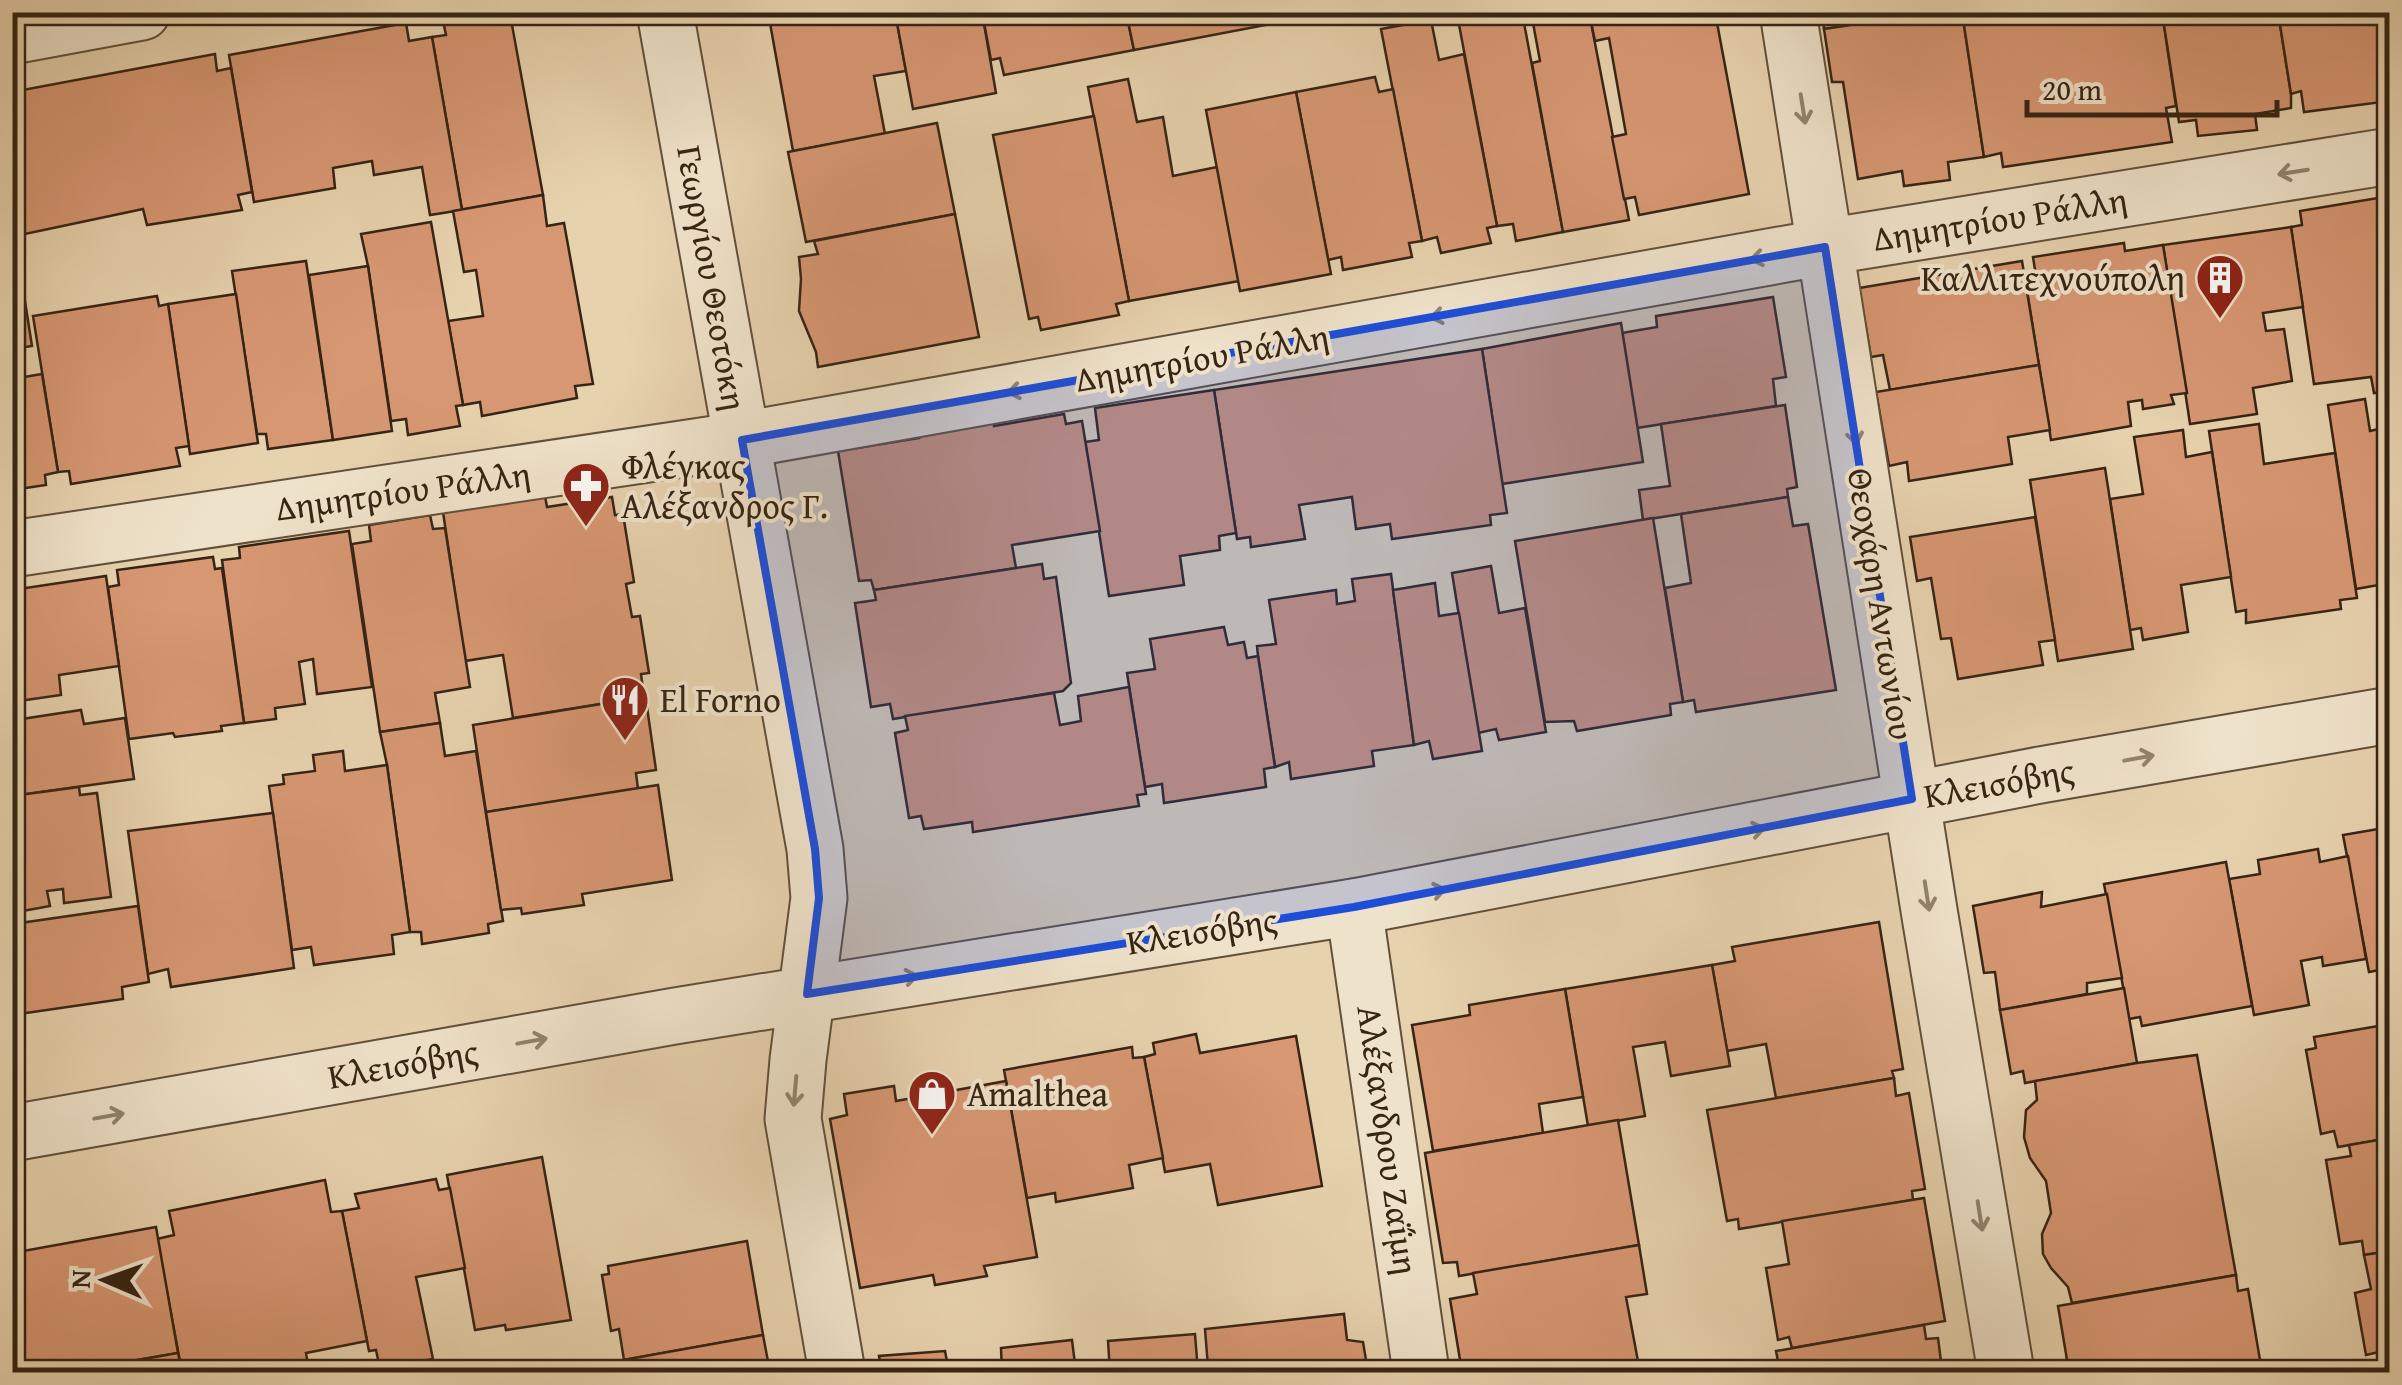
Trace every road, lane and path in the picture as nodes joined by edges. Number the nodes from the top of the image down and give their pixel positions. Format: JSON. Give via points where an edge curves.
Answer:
{"nodes":[{"id":1,"x":142,"y":12,"type":"edge"},
{"id":2,"x":665,"y":12,"type":"edge"},
{"id":3,"x":1788,"y":12,"type":"edge"},
{"id":4,"x":12,"y":36,"type":"edge"},
{"id":5,"x":2390,"y":156,"type":"edge"},
{"id":6,"x":1825,"y":247,"type":"junction"},
{"id":7,"x":742,"y":440,"type":"junction"},
{"id":8,"x":12,"y":549,"type":"edge"},
{"id":9,"x":2390,"y":715,"type":"edge"},
{"id":10,"x":1912,"y":799,"type":"junction"},
{"id":11,"x":1354,"y":907,"type":"junction"},
{"id":12,"x":807,"y":994,"type":"junction"},
{"id":13,"x":12,"y":1134,"type":"edge"},
{"id":14,"x":837,"y":1372,"type":"edge"},
{"id":15,"x":1421,"y":1372,"type":"edge"},
{"id":16,"x":2006,"y":1372,"type":"edge"}],
"edges":[{"from":1,"to":4,"type":"street"},
{"from":2,"to":7,"type":"street","name":"Γεωργίου Θεοτόκη"},
{"from":3,"to":6,"type":"street","name":"Θεοχάρη Αντωνίου","one_way":true},
{"from":5,"to":6,"type":"street","name":"Δημητρίου Ράλλη","one_way":true},
{"from":6,"to":7,"type":"street","name":"Δημητρίου Ράλλη","one_way":true},
{"from":6,"to":10,"type":"street","name":"Θεοχάρη Αντωνίου","one_way":true},
{"from":7,"to":8,"type":"street","name":"Δημητρίου Ράλλη"},
{"from":7,"to":12,"type":"street","name":"Γεωργίου Θεοτόκη","via":[[815,849],[818,898]]},
{"from":10,"to":9,"type":"street","name":"Κλεισόβης","one_way":true},
{"from":11,"to":10,"type":"street","name":"Κλεισόβης","one_way":true},
{"from":10,"to":16,"type":"street","name":"Θεοχάρη Αντωνίου","one_way":true},
{"from":12,"to":11,"type":"street","name":"Κλεισόβης","one_way":true},
{"from":11,"to":15,"type":"street","name":"Αλέξανδρου Ζαΐμη"},
{"from":13,"to":12,"type":"street","name":"Κλεισόβης","one_way":true},
{"from":12,"to":14,"type":"street","name":"Γεωργίου Θεοτόκη","one_way":true,"via":[[793,1119]]}]}
